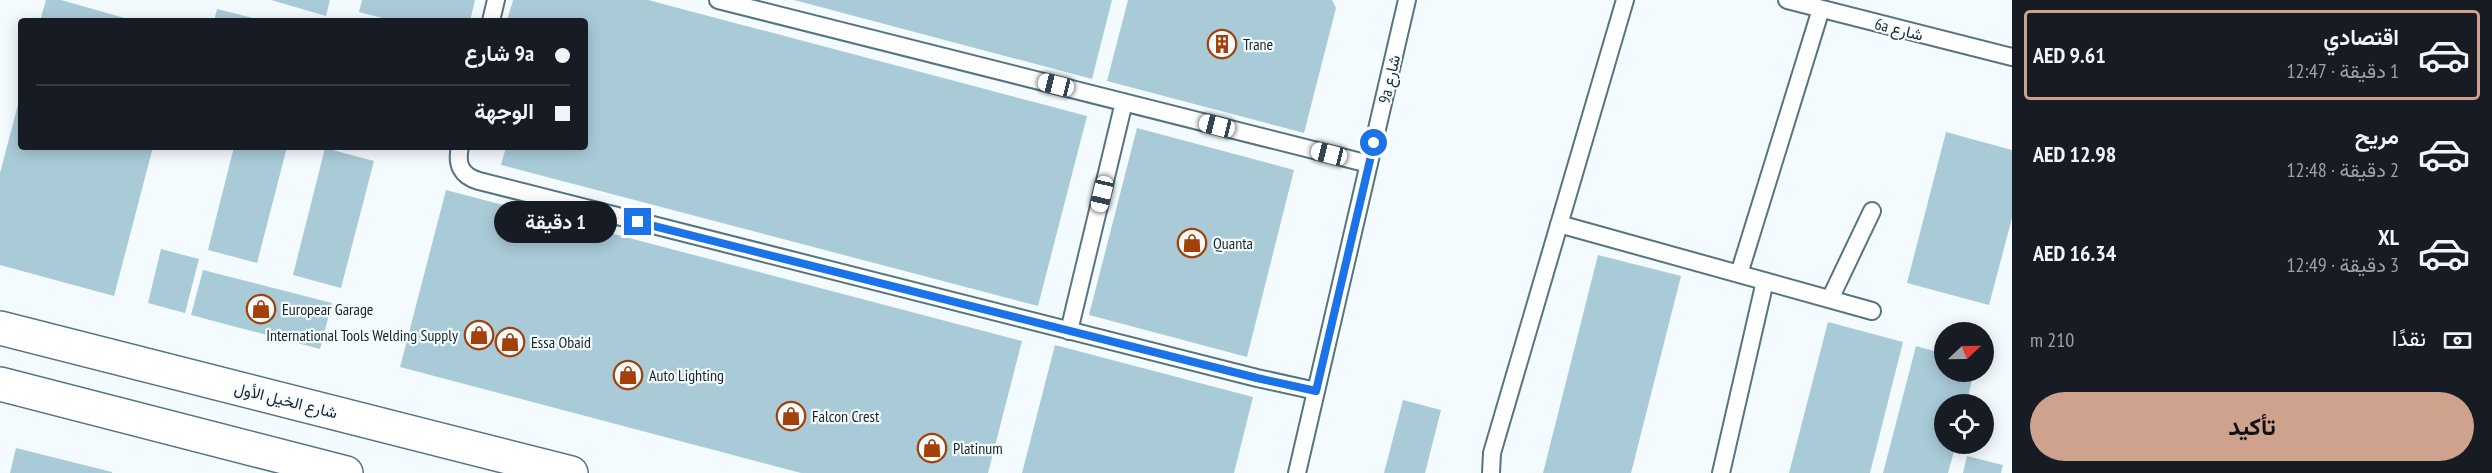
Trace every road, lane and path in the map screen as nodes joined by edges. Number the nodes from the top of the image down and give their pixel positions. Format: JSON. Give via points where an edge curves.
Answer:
{"nodes":[{"id":1,"x":496,"y":0,"type":"edge"},
{"id":2,"x":718,"y":0,"type":"edge"},
{"id":3,"x":1407,"y":0,"type":"edge"},
{"id":4,"x":1625,"y":0,"type":"edge"},
{"id":5,"x":1786,"y":0,"type":"edge"},
{"id":6,"x":1821,"y":9,"type":"junction"},
{"id":7,"x":492,"y":18,"type":"edge"},
{"id":8,"x":2012,"y":57,"type":"edge"},
{"id":9,"x":1124,"y":102,"type":"junction"},
{"id":10,"x":459,"y":150,"type":"edge"},
{"id":11,"x":1369,"y":164,"type":"junction"},
{"id":12,"x":1872,"y":211,"type":"dead end"},
{"id":13,"x":1559,"y":224,"type":"junction"},
{"id":14,"x":1739,"y":273,"type":"junction"},
{"id":15,"x":1765,"y":281,"type":"junction"},
{"id":16,"x":1830,"y":299,"type":"junction"},
{"id":17,"x":1872,"y":311,"type":"dead end"},
{"id":18,"x":0,"y":327,"type":"edge"},
{"id":19,"x":1069,"y":331,"type":"junction"},
{"id":20,"x":0,"y":384,"type":"edge"},
{"id":21,"x":1316,"y":391,"type":"junction"},
{"id":22,"x":346,"y":473,"type":"edge"},
{"id":23,"x":571,"y":473,"type":"edge"},
{"id":24,"x":1297,"y":473,"type":"edge"},
{"id":25,"x":1491,"y":473,"type":"edge"},
{"id":26,"x":1721,"y":473,"type":"edge"}],
"edges":[{"from":1,"to":7,"type":"lane"},
{"from":2,"to":9,"type":"lane"},
{"from":3,"to":11,"type":"lane","name":"9a شارع"},
{"from":4,"to":13,"type":"lane"},
{"from":5,"to":6,"type":"lane","name":"6a شارع"},
{"from":6,"to":8,"type":"lane","name":"6a شارع"},
{"from":6,"to":14,"type":"lane"},
{"from":9,"to":11,"type":"lane"},
{"from":9,"to":19,"type":"lane"},
{"from":10,"to":19,"type":"lane","via":[[459,166],[470,179]]},
{"from":11,"to":21,"type":"lane","name":"9a شارع"},
{"from":12,"to":16,"type":"lane"},
{"from":13,"to":14,"type":"lane"},
{"from":13,"to":25,"type":"lane","via":[[1492,453]]},
{"from":14,"to":15,"type":"lane"},
{"from":15,"to":16,"type":"lane"},
{"from":15,"to":26,"type":"lane"},
{"from":16,"to":17,"type":"lane"},
{"from":18,"to":23,"type":"main road","name":"شارع الخيل الأول"},
{"from":19,"to":21,"type":"lane"},
{"from":20,"to":22,"type":"main road"},
{"from":21,"to":24,"type":"lane","name":"9a شارع"}]}
